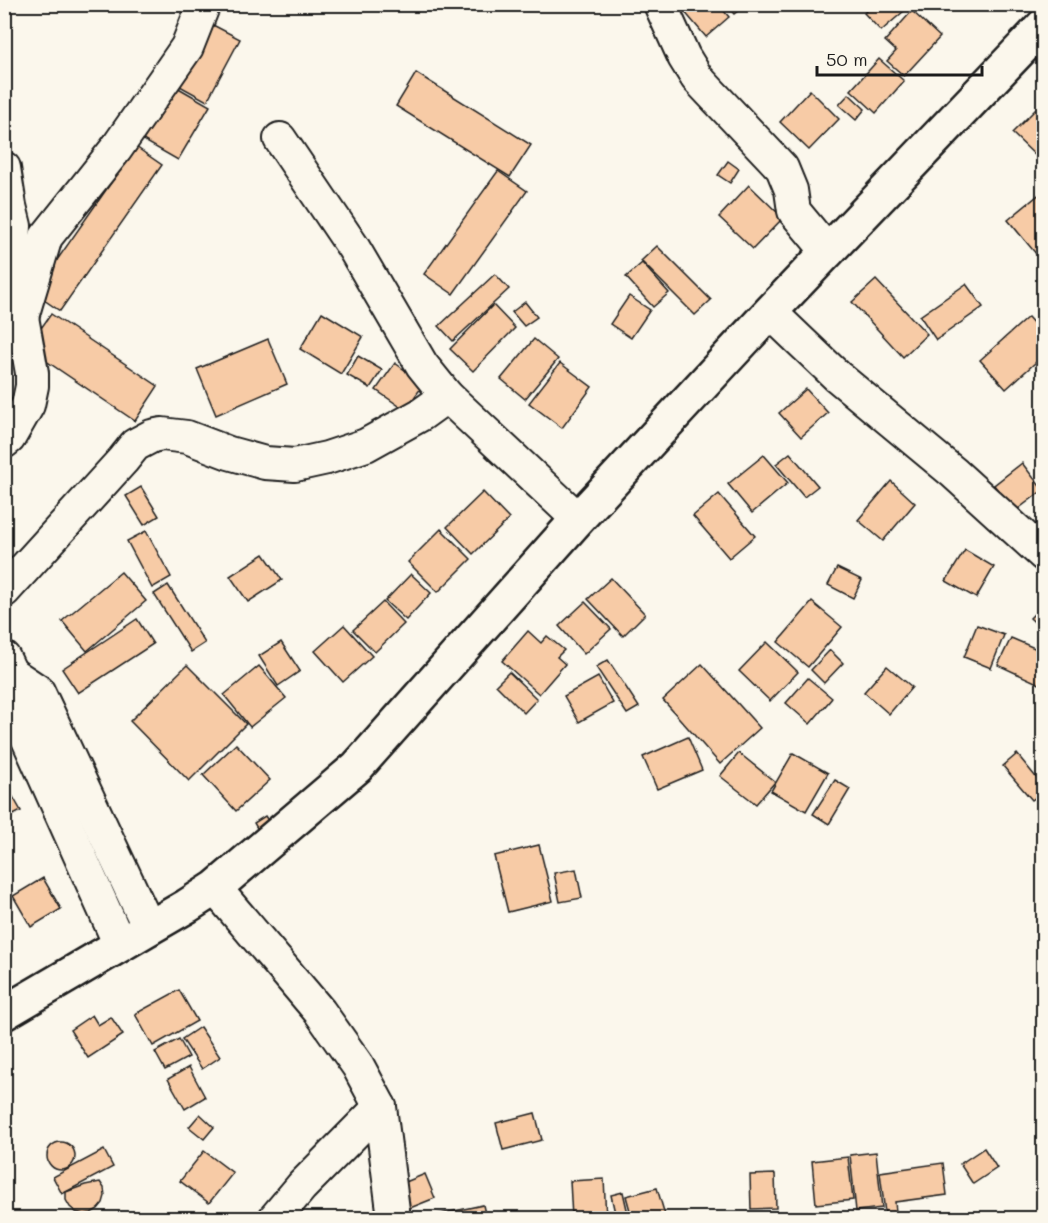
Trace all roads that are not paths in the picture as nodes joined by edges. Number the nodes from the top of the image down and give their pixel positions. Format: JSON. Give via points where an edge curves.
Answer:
{"nodes":[{"id":1,"x":204,"y":4,"type":"edge"},
{"id":2,"x":660,"y":4,"type":"edge"},
{"id":3,"x":1044,"y":26,"type":"edge"},
{"id":4,"x":280,"y":139,"type":"dead end"},
{"id":5,"x":4,"y":168,"type":"edge"},
{"id":6,"x":828,"y":252,"type":"junction"},
{"id":7,"x":770,"y":312,"type":"junction"},
{"id":8,"x":22,"y":317,"type":"junction"},
{"id":9,"x":447,"y":396,"type":"junction"},
{"id":10,"x":4,"y":442,"type":"edge"},
{"id":11,"x":578,"y":519,"type":"junction"},
{"id":12,"x":1044,"y":555,"type":"edge"},
{"id":13,"x":4,"y":591,"type":"edge"},
{"id":14,"x":8,"y":665,"type":"edge"},
{"id":15,"x":215,"y":888,"type":"junction"},
{"id":16,"x":149,"y":928,"type":"junction"},
{"id":17,"x":120,"y":945,"type":"junction"},
{"id":18,"x":4,"y":1013,"type":"edge"},
{"id":19,"x":381,"y":1107,"type":"junction"},
{"id":20,"x":275,"y":1218,"type":"edge"},
{"id":21,"x":394,"y":1218,"type":"edge"}],
"edges":[{"from":1,"to":8,"type":"street","via":[[187,47],[116,149],[46,237]]},
{"from":2,"to":6,"type":"street","via":[[697,78],[782,168],[794,211]]},
{"from":3,"to":6,"type":"main road"},
{"from":4,"to":9,"type":"street","via":[[353,247],[422,365]]},
{"from":5,"to":8,"type":"street","via":[[15,225],[14,286]]},
{"from":6,"to":7,"type":"main road"},
{"from":7,"to":11,"type":"main road"},
{"from":7,"to":12,"type":"street","via":[[837,376],[954,473]]},
{"from":8,"to":10,"type":"street","via":[[32,386],[28,405]]},
{"from":9,"to":11,"type":"street"},
{"from":9,"to":13,"type":"street","via":[[366,445],[295,465],[265,463],[187,437],[152,436],[135,445]]},
{"from":11,"to":15,"type":"main road","via":[[357,767]]},
{"from":14,"to":16,"type":"street","via":[[38,691]]},
{"from":14,"to":17,"type":"street","via":[[12,704]]},
{"from":15,"to":16,"type":"main road"},
{"from":15,"to":19,"type":"street","via":[[320,1012]]},
{"from":16,"to":17,"type":"main road"},
{"from":17,"to":18,"type":"main road"},
{"from":19,"to":20,"type":"street"},
{"from":19,"to":21,"type":"street"}]}
